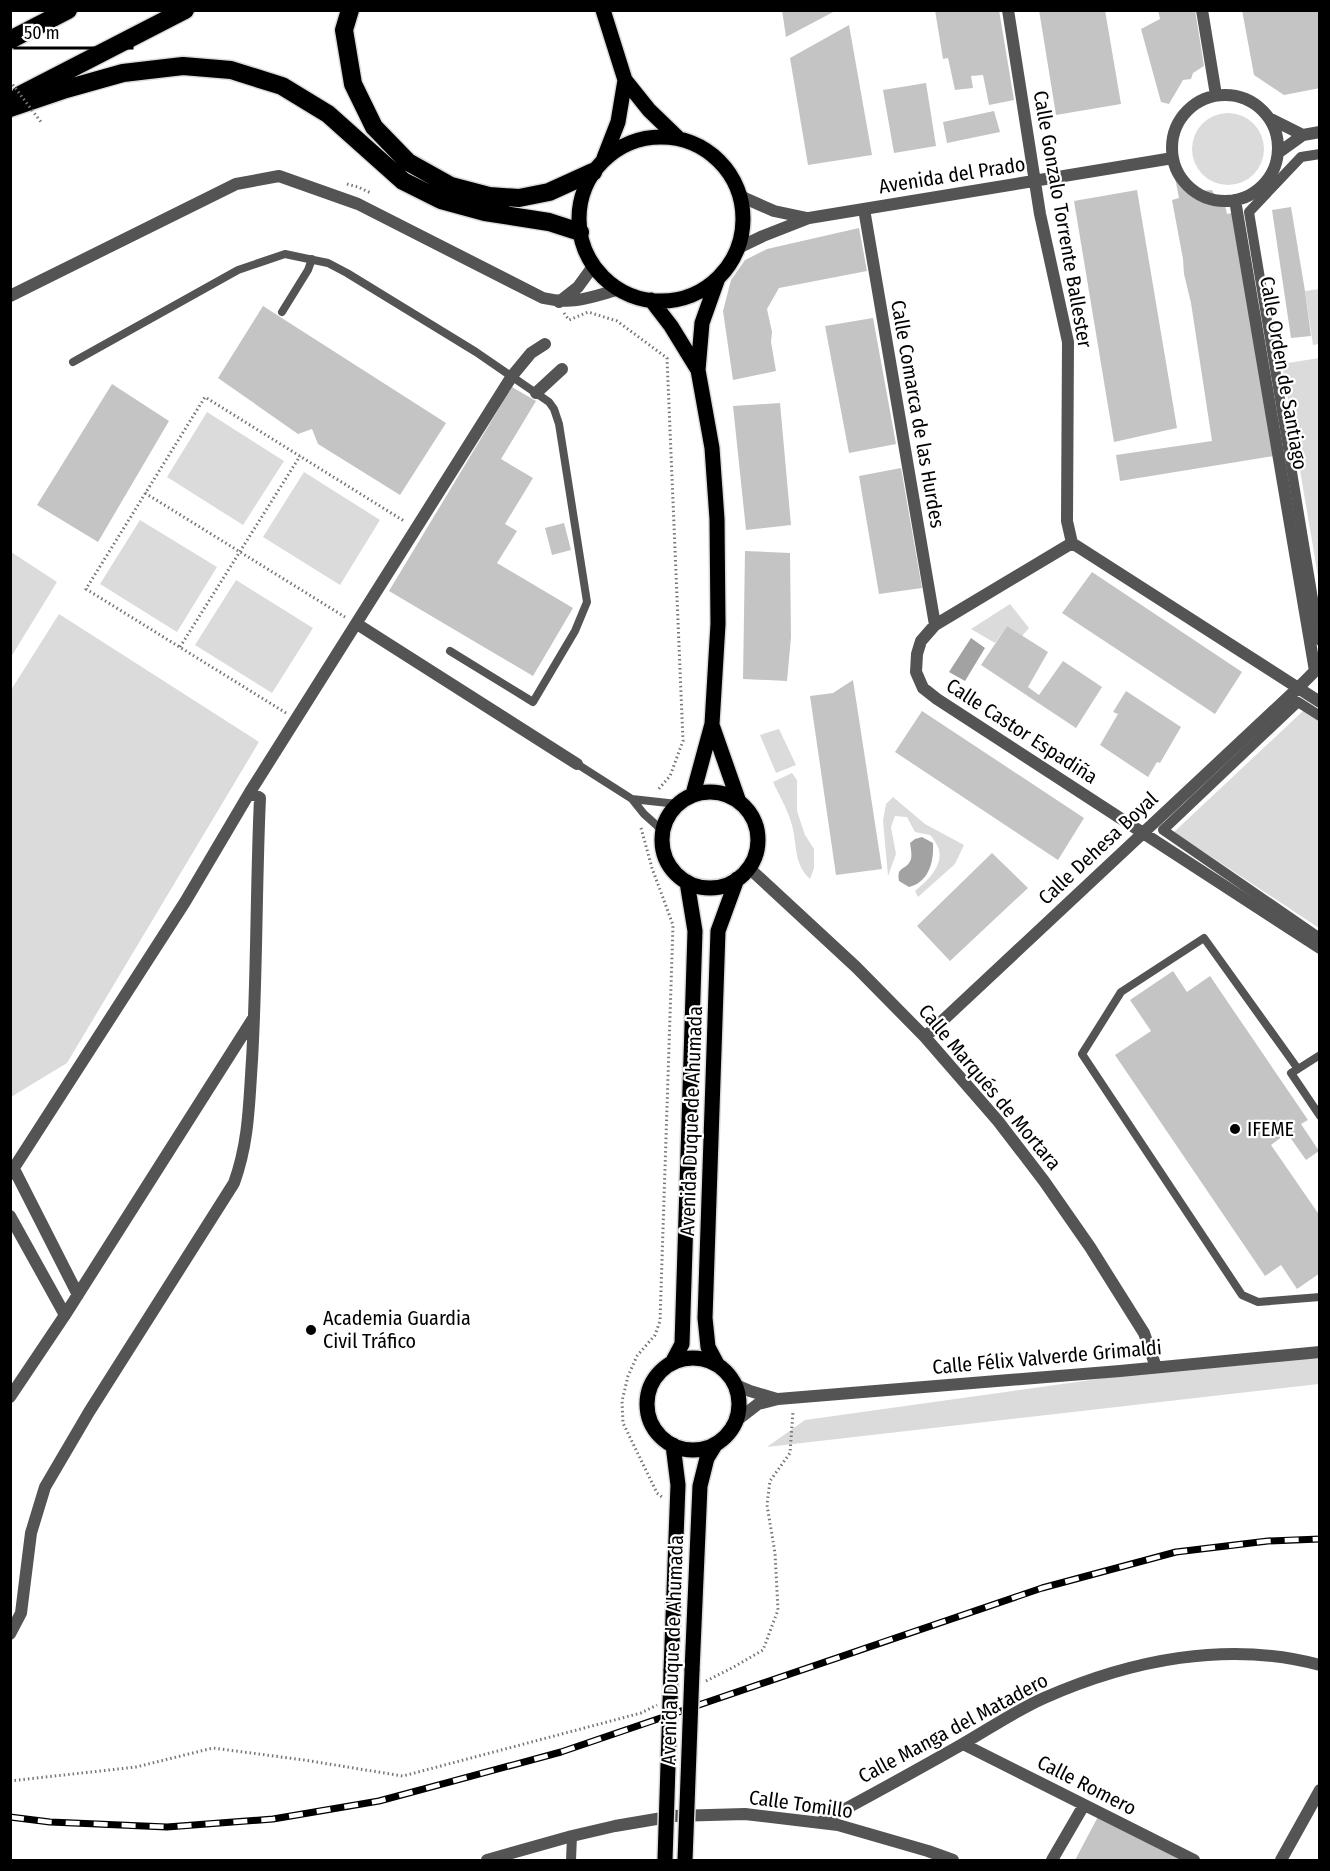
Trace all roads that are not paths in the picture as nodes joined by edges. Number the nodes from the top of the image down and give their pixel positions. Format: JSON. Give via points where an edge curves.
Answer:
{"nodes":[{"id":1,"x":68,"y":10,"type":"edge"},
{"id":2,"x":185,"y":10,"type":"edge"},
{"id":3,"x":350,"y":10,"type":"edge"},
{"id":4,"x":603,"y":10,"type":"edge"},
{"id":5,"x":1008,"y":10,"type":"edge"},
{"id":6,"x":1202,"y":10,"type":"edge"},
{"id":7,"x":10,"y":40,"type":"edge"},
{"id":8,"x":626,"y":80,"type":"junction"},
{"id":9,"x":1216,"y":95,"type":"junction"},
{"id":10,"x":10,"y":100,"type":"edge"},
{"id":11,"x":10,"y":108,"type":"edge"},
{"id":12,"x":1269,"y":118,"type":"junction"},
{"id":13,"x":1320,"y":132,"type":"edge"},
{"id":14,"x":1303,"y":135,"type":"junction"},
{"id":15,"x":678,"y":138,"type":"junction"},
{"id":16,"x":1278,"y":153,"type":"junction"},
{"id":17,"x":1320,"y":154,"type":"edge"},
{"id":18,"x":1173,"y":158,"type":"junction"},
{"id":19,"x":598,"y":165,"type":"junction"},
{"id":20,"x":1035,"y":181,"type":"junction"},
{"id":21,"x":740,"y":196,"type":"junction"},
{"id":22,"x":1235,"y":200,"type":"junction"},
{"id":23,"x":864,"y":209,"type":"junction"},
{"id":24,"x":809,"y":218,"type":"junction"},
{"id":25,"x":580,"y":232,"type":"junction"},
{"id":26,"x":738,"y":248,"type":"junction"},
{"id":27,"x":312,"y":259,"type":"junction"},
{"id":28,"x":594,"y":265,"type":"junction"},
{"id":29,"x":718,"y":278,"type":"junction"},
{"id":30,"x":620,"y":290,"type":"junction"},
{"id":31,"x":10,"y":296,"type":"edge"},
{"id":32,"x":651,"y":300,"type":"junction"},
{"id":33,"x":559,"y":302,"type":"junction"},
{"id":34,"x":282,"y":312,"type":"dead end"},
{"id":35,"x":544,"y":344,"type":"dead end"},
{"id":36,"x":73,"y":362,"type":"dead end"},
{"id":37,"x":562,"y":369,"type":"dead end"},
{"id":38,"x":698,"y":370,"type":"junction"},
{"id":39,"x":512,"y":376,"type":"junction"},
{"id":40,"x":536,"y":393,"type":"junction"},
{"id":41,"x":1072,"y":543,"type":"junction"},
{"id":42,"x":357,"y":624,"type":"junction"},
{"id":43,"x":934,"y":625,"type":"junction"},
{"id":44,"x":1320,"y":640,"type":"edge"},
{"id":45,"x":450,"y":651,"type":"dead end"},
{"id":46,"x":1298,"y":688,"type":"junction"},
{"id":47,"x":1320,"y":702,"type":"edge"},
{"id":48,"x":1320,"y":716,"type":"edge"},
{"id":49,"x":712,"y":724,"type":"junction"},
{"id":50,"x":577,"y":764,"type":"joint"},
{"id":51,"x":250,"y":792,"type":"junction"},
{"id":52,"x":693,"y":794,"type":"junction"},
{"id":53,"x":632,"y":799,"type":"junction"},
{"id":54,"x":739,"y":801,"type":"junction"},
{"id":55,"x":677,"y":804,"type":"junction"},
{"id":56,"x":663,"y":831,"type":"junction"},
{"id":57,"x":1143,"y":833,"type":"junction"},
{"id":58,"x":749,"y":868,"type":"junction"},
{"id":59,"x":737,"y":879,"type":"junction"},
{"id":60,"x":687,"y":882,"type":"junction"},
{"id":61,"x":1320,"y":938,"type":"edge"},
{"id":62,"x":1320,"y":948,"type":"edge"},
{"id":63,"x":255,"y":1016,"type":"junction"},
{"id":64,"x":925,"y":1037,"type":"junction"},
{"id":65,"x":1319,"y":1057,"type":"edge"},
{"id":66,"x":1298,"y":1069,"type":"junction"},
{"id":67,"x":1320,"y":1116,"type":"edge"},
{"id":68,"x":12,"y":1171,"type":"edge"},
{"id":69,"x":10,"y":1216,"type":"edge"},
{"id":70,"x":78,"y":1295,"type":"junction"},
{"id":71,"x":1320,"y":1297,"type":"edge"},
{"id":72,"x":65,"y":1315,"type":"junction"},
{"id":73,"x":1320,"y":1352,"type":"edge"},
{"id":74,"x":673,"y":1361,"type":"junction"},
{"id":75,"x":717,"y":1364,"type":"junction"},
{"id":76,"x":1156,"y":1367,"type":"junction"},
{"id":77,"x":736,"y":1385,"type":"junction"},
{"id":78,"x":10,"y":1397,"type":"edge"},
{"id":79,"x":778,"y":1399,"type":"junction"},
{"id":80,"x":736,"y":1421,"type":"junction"},
{"id":81,"x":673,"y":1445,"type":"junction"},
{"id":82,"x":715,"y":1445,"type":"junction"},
{"id":83,"x":10,"y":1634,"type":"edge"},
{"id":84,"x":1320,"y":1665,"type":"edge"},
{"id":85,"x":963,"y":1744,"type":"junction"},
{"id":86,"x":1320,"y":1790,"type":"edge"},
{"id":87,"x":1084,"y":1804,"type":"junction"},
{"id":88,"x":821,"y":1822,"type":"junction"},
{"id":89,"x":572,"y":1836,"type":"junction"},
{"id":90,"x":488,"y":1860,"type":"edge"},
{"id":91,"x":571,"y":1860,"type":"edge"},
{"id":92,"x":665,"y":1860,"type":"edge"},
{"id":93,"x":685,"y":1860,"type":"edge"},
{"id":94,"x":953,"y":1860,"type":"edge"},
{"id":95,"x":1052,"y":1860,"type":"edge"},
{"id":96,"x":1194,"y":1860,"type":"edge"},
{"id":97,"x":1281,"y":1860,"type":"edge"}],
"edges":[{"from":1,"to":7,"type":"highway"},
{"from":2,"to":10,"type":"highway"},
{"from":3,"to":19,"type":"highway","via":[[344,30],[353,84],[374,128],[408,162],[451,186],[489,196],[519,198],[549,192]]},
{"from":4,"to":8,"type":"main road"},
{"from":5,"to":20,"type":"street","name":"Calle Gonzalo Torrente Ballester"},
{"from":6,"to":9,"type":"street"},
{"from":8,"to":15,"type":"main road"},
{"from":8,"to":19,"type":"main road","via":[[618,122]]},
{"from":9,"to":12,"type":"street","via":[[1246,99]]},
{"from":9,"to":18,"type":"street","via":[[1200,100],[1177,124]]},
{"from":11,"to":25,"type":"highway","via":[[123,72],[183,66],[231,70],[282,86],[328,114],[403,181],[441,200]]},
{"from":12,"to":14,"type":"street"},
{"from":12,"to":16,"type":"street"},
{"from":13,"to":14,"type":"street"},
{"from":14,"to":16,"type":"street"},
{"from":15,"to":19,"type":"main road","via":[[654,136],[630,142]]},
{"from":15,"to":21,"type":"main road","via":[[717,158]]},
{"from":16,"to":22,"type":"street","via":[[1264,184]]},
{"from":17,"to":44,"type":"street","via":[[1301,157],[1249,212]]},
{"from":18,"to":20,"type":"street","name":"Avenida del Prado"},
{"from":18,"to":22,"type":"street","via":[[1178,173],[1202,196]]},
{"from":19,"to":25,"type":"main road","via":[[584,190]]},
{"from":20,"to":23,"type":"street","name":"Avenida del Prado"},
{"from":20,"to":41,"type":"street","name":"Calle Gonzalo Torrente Ballester","via":[[1068,342],[1067,521]]},
{"from":21,"to":24,"type":"street","name":"Avenida del Prado","via":[[774,211]]},
{"from":21,"to":26,"type":"main road","via":[[743,222]]},
{"from":22,"to":46,"type":"street","name":"Calle Orden de Santiago","via":[[1313,655],[1315,671]]},
{"from":23,"to":24,"type":"street","name":"Avenida del Prado"},
{"from":23,"to":43,"type":"street","name":"Calle Comarca de las Hurdes"},
{"from":24,"to":26,"type":"street","name":"Avenida del Prado"},
{"from":25,"to":28,"type":"main road"},
{"from":26,"to":29,"type":"main road"},
{"from":27,"to":34,"type":"lane"},
{"from":27,"to":36,"type":"lane","via":[[285,254],[238,270]]},
{"from":27,"to":39,"type":"lane","via":[[347,273]]},
{"from":28,"to":30,"type":"main road"},
{"from":28,"to":33,"type":"street","via":[[578,287]]},
{"from":29,"to":32,"type":"main road","via":[[699,292],[675,300]]},
{"from":29,"to":38,"type":"main road","via":[[702,323]]},
{"from":30,"to":32,"type":"main road"},
{"from":30,"to":33,"type":"street"},
{"from":31,"to":33,"type":"street","via":[[236,184],[279,176],[358,204],[543,298]]},
{"from":32,"to":38,"type":"main road"},
{"from":35,"to":39,"type":"street"},
{"from":37,"to":40,"type":"street"},
{"from":38,"to":49,"type":"main road","via":[[712,448],[717,519],[718,624]]},
{"from":39,"to":40,"type":"lane"},
{"from":39,"to":42,"type":"street"},
{"from":40,"to":45,"type":"lane","via":[[549,402],[559,424],[588,603],[533,702]]},
{"from":41,"to":43,"type":"street","name":"Calle Castor Espadiña"},
{"from":41,"to":46,"type":"street"},
{"from":42,"to":50,"type":"street"},
{"from":42,"to":51,"type":"street"},
{"from":43,"to":57,"type":"street","name":"Calle Castor Espadiña","via":[[921,641],[917,654],[916,672],[923,688]]},
{"from":46,"to":47,"type":"street"},
{"from":46,"to":57,"type":"street","name":"Calle Dehesa Boyal"},
{"from":48,"to":61,"type":"street","via":[[1298,702],[1163,830]]},
{"from":49,"to":52,"type":"main road"},
{"from":49,"to":54,"type":"main road"},
{"from":50,"to":53,"type":"lane"},
{"from":51,"to":63,"type":"street","via":[[260,798]]},
{"from":51,"to":68,"type":"street","via":[[185,903]]},
{"from":52,"to":54,"type":"main road","via":[[724,794]]},
{"from":52,"to":55,"type":"main road"},
{"from":53,"to":55,"type":"lane"},
{"from":53,"to":56,"type":"lane"},
{"from":54,"to":58,"type":"main road","via":[[757,830],[756,850]]},
{"from":55,"to":56,"type":"main road"},
{"from":56,"to":60,"type":"main road","via":[[664,856],[672,870]]},
{"from":57,"to":62,"type":"street","name":"Calle Castor Espadiña"},
{"from":57,"to":64,"type":"street","name":"Calle Dehesa Boyal"},
{"from":58,"to":59,"type":"main road"},
{"from":58,"to":64,"type":"street","name":"Calle Marqués de Mortara"},
{"from":59,"to":60,"type":"main road","via":[[719,887]]},
{"from":59,"to":75,"type":"main road","name":"Avenida Duque de Ahumada","via":[[718,931],[705,1318],[708,1347]]},
{"from":60,"to":74,"type":"main road","name":"Avenida Duque de Ahumada","via":[[694,954],[682,1344]]},
{"from":63,"to":70,"type":"street"},
{"from":63,"to":83,"type":"street","via":[[247,1133],[234,1183],[45,1487],[31,1533],[21,1613]]},
{"from":64,"to":76,"type":"street","name":"Calle Marqués de Mortara","via":[[998,1121],[1084,1237],[1144,1334]]},
{"from":65,"to":66,"type":"lane"},
{"from":66,"to":67,"type":"lane","via":[[1291,1073]]},
{"from":66,"to":71,"type":"lane","via":[[1204,938],[1121,992],[1082,1054],[1242,1295],[1258,1302]]},
{"from":68,"to":70,"type":"street"},
{"from":69,"to":72,"type":"street"},
{"from":70,"to":72,"type":"street"},
{"from":72,"to":78,"type":"street"},
{"from":73,"to":76,"type":"street","name":"Calle Félix Valverde Grimaldi"},
{"from":74,"to":75,"type":"main road","via":[[698,1357]]},
{"from":74,"to":81,"type":"main road","via":[[650,1385],[646,1404],[651,1425]]},
{"from":75,"to":77,"type":"main road"},
{"from":76,"to":79,"type":"street","name":"Calle Félix Valverde Grimaldi"},
{"from":77,"to":79,"type":"street","name":"Calle Félix Valverde Grimaldi"},
{"from":77,"to":80,"type":"main road"},
{"from":79,"to":80,"type":"street","name":"Calle Félix Valverde Grimaldi","via":[[758,1404]]},
{"from":80,"to":82,"type":"main road","via":[[726,1437]]},
{"from":81,"to":82,"type":"main road","via":[[694,1450]]},
{"from":81,"to":92,"type":"main road","name":"Avenida Duque de Ahumada","bridge":true,"via":[[678,1485]]},
{"from":82,"to":93,"type":"main road","name":"Avenida Duque de Ahumada","bridge":true,"via":[[707,1458],[700,1486]]},
{"from":84,"to":85,"type":"street","name":"Calle Manga del Matadero","via":[[1252,1654],[1200,1655],[1145,1663],[1044,1698]]},
{"from":85,"to":87,"type":"street","name":"Calle Romero"},
{"from":85,"to":88,"type":"street","name":"Calle Manga del Matadero"},
{"from":86,"to":97,"type":"street"},
{"from":87,"to":95,"type":"street"},
{"from":87,"to":96,"type":"street","name":"Calle Romero"},
{"from":88,"to":89,"type":"street","name":"Calle Tomillo","via":[[745,1815],[674,1816]]},
{"from":88,"to":94,"type":"street","name":"Calle Tomillo"},
{"from":89,"to":90,"type":"street","name":"Calle Tomillo"},
{"from":89,"to":91,"type":"street"}]}
